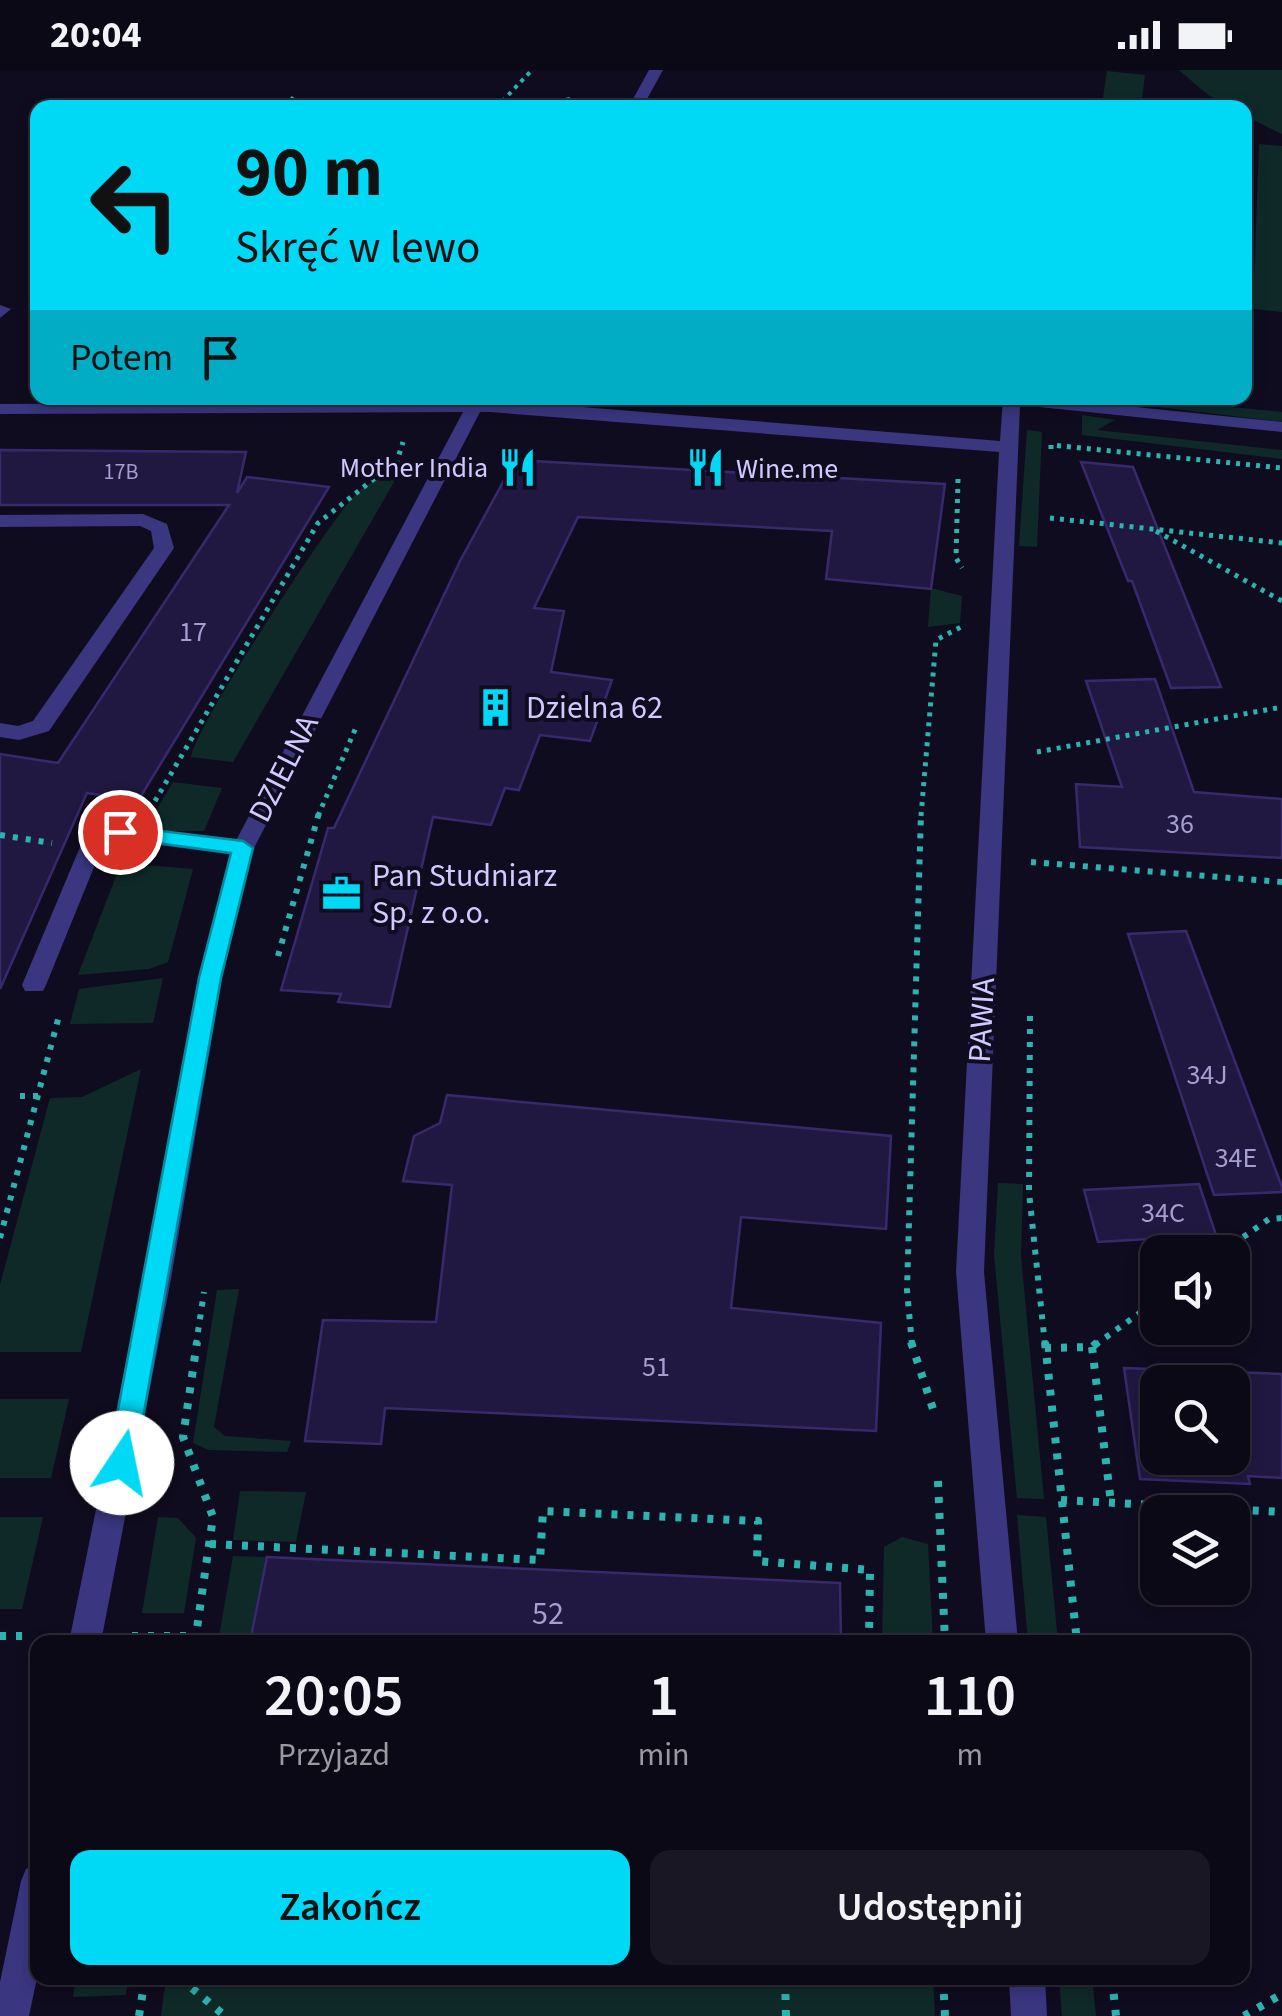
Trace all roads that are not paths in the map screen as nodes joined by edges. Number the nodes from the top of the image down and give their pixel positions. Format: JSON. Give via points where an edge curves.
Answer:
{"nodes":[{"id":1,"x":656,"y":70,"type":"edge"},
{"id":2,"x":639,"y":100,"type":"edge"},
{"id":3,"x":272,"y":405,"type":"edge"},
{"id":4,"x":474,"y":405,"type":"edge"},
{"id":5,"x":511,"y":405,"type":"edge"},
{"id":6,"x":1010,"y":405,"type":"edge"},
{"id":7,"x":1074,"y":405,"type":"edge"},
{"id":8,"x":0,"y":409,"type":"edge"},
{"id":9,"x":1282,"y":428,"type":"edge"},
{"id":10,"x":1007,"y":448,"type":"junction"},
{"id":11,"x":0,"y":521,"type":"edge"},
{"id":12,"x":0,"y":730,"type":"edge"},
{"id":13,"x":243,"y":848,"type":"junction"},
{"id":14,"x":34,"y":985,"type":"dead end"},
{"id":15,"x":86,"y":1635,"type":"edge"},
{"id":16,"x":1001,"y":1635,"type":"edge"},
{"id":17,"x":30,"y":1921,"type":"edge"},
{"id":18,"x":1027,"y":1985,"type":"edge"},
{"id":19,"x":11,"y":2016,"type":"edge"},
{"id":20,"x":1030,"y":2016,"type":"edge"}],
"edges":[{"from":1,"to":2,"type":"street"},
{"from":3,"to":8,"type":"street"},
{"from":4,"to":13,"type":"street","name":"DZIELNA"},
{"from":5,"to":10,"type":"street"},
{"from":6,"to":10,"type":"street","name":"PAWIA"},
{"from":7,"to":9,"type":"street"},
{"from":10,"to":16,"type":"street","name":"PAWIA","via":[[970,1272]]},
{"from":11,"to":12,"type":"street","via":[[143,520],[160,528],[164,548],[40,726],[19,734]]},
{"from":13,"to":14,"type":"street","via":[[120,832],[94,840]]},
{"from":13,"to":15,"type":"street","name":"DZIELNA","via":[[210,978]]},
{"from":17,"to":19,"type":"street"},
{"from":18,"to":20,"type":"street"}]}
